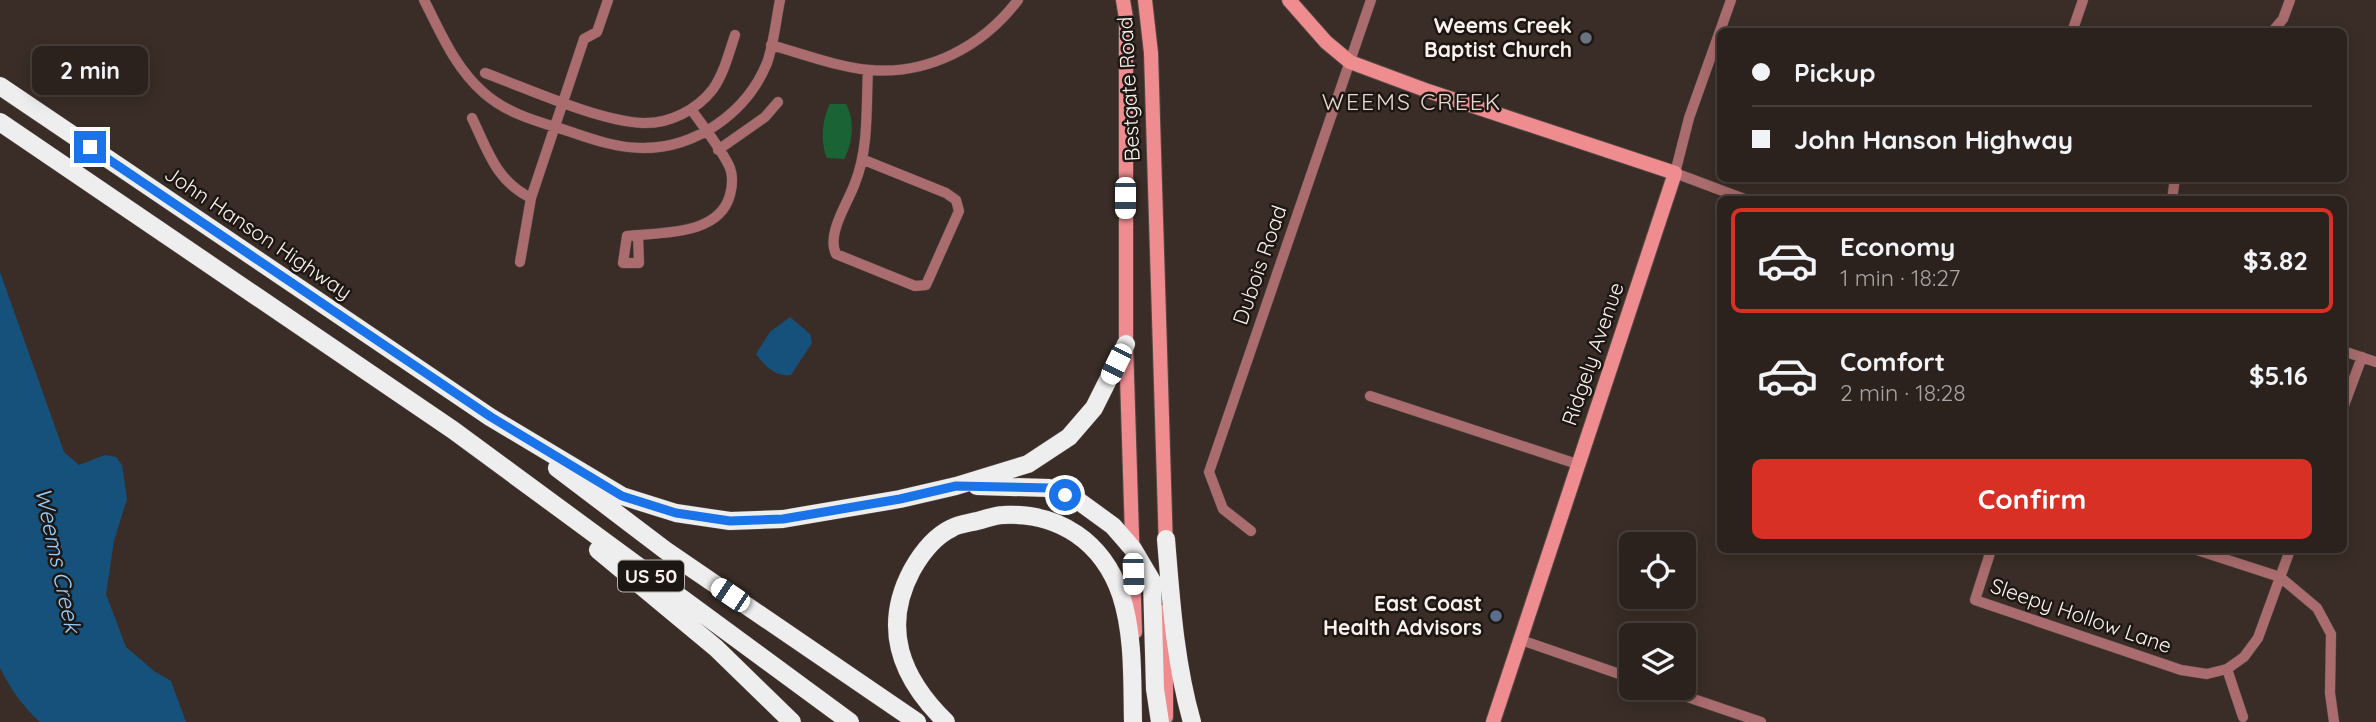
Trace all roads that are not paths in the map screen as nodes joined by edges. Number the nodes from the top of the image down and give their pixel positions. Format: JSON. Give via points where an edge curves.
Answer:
{"nodes":[{"id":1,"x":424,"y":0,"type":"edge"},
{"id":2,"x":608,"y":0,"type":"edge"},
{"id":3,"x":780,"y":0,"type":"edge"},
{"id":4,"x":1018,"y":0,"type":"edge"},
{"id":5,"x":1123,"y":0,"type":"edge"},
{"id":6,"x":1145,"y":0,"type":"edge"},
{"id":7,"x":1289,"y":0,"type":"edge"},
{"id":8,"x":1371,"y":0,"type":"edge"},
{"id":9,"x":1731,"y":0,"type":"edge"},
{"id":10,"x":2084,"y":0,"type":"edge"},
{"id":11,"x":2290,"y":0,"type":"edge"},
{"id":12,"x":1721,"y":28,"type":"edge"},
{"id":13,"x":2074,"y":28,"type":"edge"},
{"id":14,"x":2276,"y":28,"type":"edge"},
{"id":15,"x":736,"y":35,"type":"dead end"},
{"id":16,"x":1717,"y":39,"type":"edge"},
{"id":17,"x":771,"y":45,"type":"junction"},
{"id":18,"x":1350,"y":62,"type":"junction"},
{"id":19,"x":868,"y":70,"type":"junction"},
{"id":20,"x":485,"y":73,"type":"dead end"},
{"id":21,"x":0,"y":86,"type":"edge"},
{"id":22,"x":562,"y":101,"type":"junction"},
{"id":23,"x":778,"y":102,"type":"dead end"},
{"id":24,"x":691,"y":109,"type":"junction"},
{"id":25,"x":472,"y":118,"type":"dead end"},
{"id":26,"x":0,"y":122,"type":"edge"},
{"id":27,"x":555,"y":127,"type":"junction"},
{"id":28,"x":706,"y":132,"type":"junction"},
{"id":29,"x":718,"y":150,"type":"junction"},
{"id":30,"x":864,"y":160,"type":"junction"},
{"id":31,"x":1675,"y":173,"type":"junction"},
{"id":32,"x":1735,"y":196,"type":"edge"},
{"id":33,"x":531,"y":198,"type":"junction"},
{"id":34,"x":638,"y":234,"type":"dead end"},
{"id":35,"x":520,"y":262,"type":"dead end"},
{"id":36,"x":1126,"y":344,"type":"junction"},
{"id":37,"x":2347,"y":352,"type":"edge"},
{"id":38,"x":2362,"y":357,"type":"junction"},
{"id":39,"x":2376,"y":362,"type":"edge"},
{"id":40,"x":1370,"y":396,"type":"dead end"},
{"id":41,"x":2347,"y":397,"type":"edge"},
{"id":42,"x":491,"y":417,"type":"junction"},
{"id":43,"x":453,"y":430,"type":"junction"},
{"id":44,"x":1577,"y":464,"type":"junction"},
{"id":45,"x":956,"y":486,"type":"junction"},
{"id":46,"x":1251,"y":531,"type":"dead end"},
{"id":47,"x":1166,"y":540,"type":"junction"},
{"id":48,"x":1133,"y":549,"type":"junction"},
{"id":49,"x":1990,"y":553,"type":"edge"},
{"id":50,"x":2206,"y":553,"type":"edge"},
{"id":51,"x":2289,"y":553,"type":"edge"},
{"id":52,"x":2280,"y":577,"type":"junction"},
{"id":53,"x":1521,"y":640,"type":"junction"},
{"id":54,"x":2227,"y":669,"type":"junction"},
{"id":55,"x":1619,"y":674,"type":"edge"},
{"id":56,"x":1696,"y":700,"type":"edge"},
{"id":57,"x":2244,"y":716,"type":"dead end"},
{"id":58,"x":792,"y":722,"type":"edge"},
{"id":59,"x":850,"y":722,"type":"edge"},
{"id":60,"x":917,"y":722,"type":"edge"},
{"id":61,"x":946,"y":722,"type":"edge"},
{"id":62,"x":1135,"y":722,"type":"edge"},
{"id":63,"x":1160,"y":722,"type":"edge"},
{"id":64,"x":1166,"y":722,"type":"edge"},
{"id":65,"x":1192,"y":722,"type":"edge"},
{"id":66,"x":1493,"y":722,"type":"edge"},
{"id":67,"x":1761,"y":722,"type":"edge"},
{"id":68,"x":2334,"y":722,"type":"edge"}],
"edges":[{"from":1,"to":27,"type":"street","via":[[451,53],[485,94],[522,117]]},
{"from":2,"to":22,"type":"street","via":[[597,32],[584,39]]},
{"from":3,"to":17,"type":"street"},
{"from":4,"to":19,"type":"street","via":[[1003,19],[955,54],[910,68]]},
{"from":5,"to":36,"type":"main road","name":"Bestgate Road"},
{"from":6,"to":47,"type":"main road","name":"Bestgate Road","via":[[1151,53]]},
{"from":7,"to":18,"type":"main road"},
{"from":8,"to":18,"type":"street","name":"Dubois Road"},
{"from":9,"to":12,"type":"street","name":"Ridgely Avenue"},
{"from":10,"to":13,"type":"street"},
{"from":11,"to":14,"type":"street"},
{"from":15,"to":24,"type":"street","via":[[712,90]]},
{"from":16,"to":31,"type":"street","name":"Ridgely Avenue"},
{"from":17,"to":19,"type":"street"},
{"from":17,"to":28,"type":"street","via":[[750,95]]},
{"from":18,"to":31,"type":"main road"},
{"from":18,"to":46,"type":"street","name":"Dubois Road","via":[[1209,472],[1223,509]]},
{"from":19,"to":30,"type":"street"},
{"from":20,"to":22,"type":"street"},
{"from":21,"to":42,"type":"highway","name":"John Hanson Highway","number":"US 50"},
{"from":22,"to":24,"type":"street","via":[[645,123],[669,120]]},
{"from":22,"to":27,"type":"street"},
{"from":23,"to":29,"type":"street","via":[[765,117]]},
{"from":24,"to":28,"type":"street"},
{"from":25,"to":33,"type":"street","via":[[500,174]]},
{"from":26,"to":43,"type":"highway","number":"US 50"},
{"from":27,"to":28,"type":"street","via":[[643,148],[666,146]]},
{"from":27,"to":33,"type":"street"},
{"from":28,"to":29,"type":"street"},
{"from":29,"to":34,"type":"street","via":[[731,169],[732,186],[727,206],[719,215],[702,226]]},
{"from":30,"to":30,"type":"street","via":[[832,247],[836,254],[915,286],[926,285],[959,211],[956,200]]},
{"from":31,"to":32,"type":"street"},
{"from":31,"to":44,"type":"main road","name":"Ridgely Avenue"},
{"from":33,"to":35,"type":"street"},
{"from":36,"to":45,"type":"highway","via":[[1094,408],[1069,437],[1028,464]]},
{"from":36,"to":48,"type":"main road","name":"Bestgate Road"},
{"from":37,"to":38,"type":"street"},
{"from":38,"to":39,"type":"street"},
{"from":38,"to":41,"type":"street"},
{"from":40,"to":44,"type":"street"},
{"from":42,"to":45,"type":"highway","via":[[622,496],[730,521],[783,519]]},
{"from":42,"to":60,"type":"highway","number":"US 50","via":[[664,550]]},
{"from":43,"to":58,"type":"highway","via":[[716,648]]},
{"from":43,"to":59,"type":"highway","number":"US 50"},
{"from":44,"to":53,"type":"main road","name":"Ridgely Avenue"},
{"from":45,"to":48,"type":"highway","via":[[1049,488],[1080,502]]},
{"from":47,"to":64,"type":"main road","name":"Bestgate Road"},
{"from":47,"to":65,"type":"highway","via":[[1174,631]]},
{"from":48,"to":62,"type":"main road","name":"Bestgate Road"},
{"from":48,"to":63,"type":"highway","via":[[1152,581]]},
{"from":49,"to":54,"type":"street","name":"Sleepy Hollow Lane","via":[[1975,600],[2181,670],[2207,674]]},
{"from":50,"to":52,"type":"street"},
{"from":51,"to":52,"type":"street"},
{"from":52,"to":54,"type":"street","via":[[2258,638],[2244,657]]},
{"from":52,"to":68,"type":"street","via":[[2318,607],[2331,634]]},
{"from":53,"to":55,"type":"street"},
{"from":53,"to":66,"type":"main road","name":"Ridgely Avenue"},
{"from":54,"to":57,"type":"street"},
{"from":56,"to":67,"type":"street"},
{"from":61,"to":62,"type":"highway","via":[[909,677],[898,647],[896,621],[903,587],[930,544],[951,528],[1002,514],[1065,525],[1092,545],[1111,574],[1128,629]]}]}
